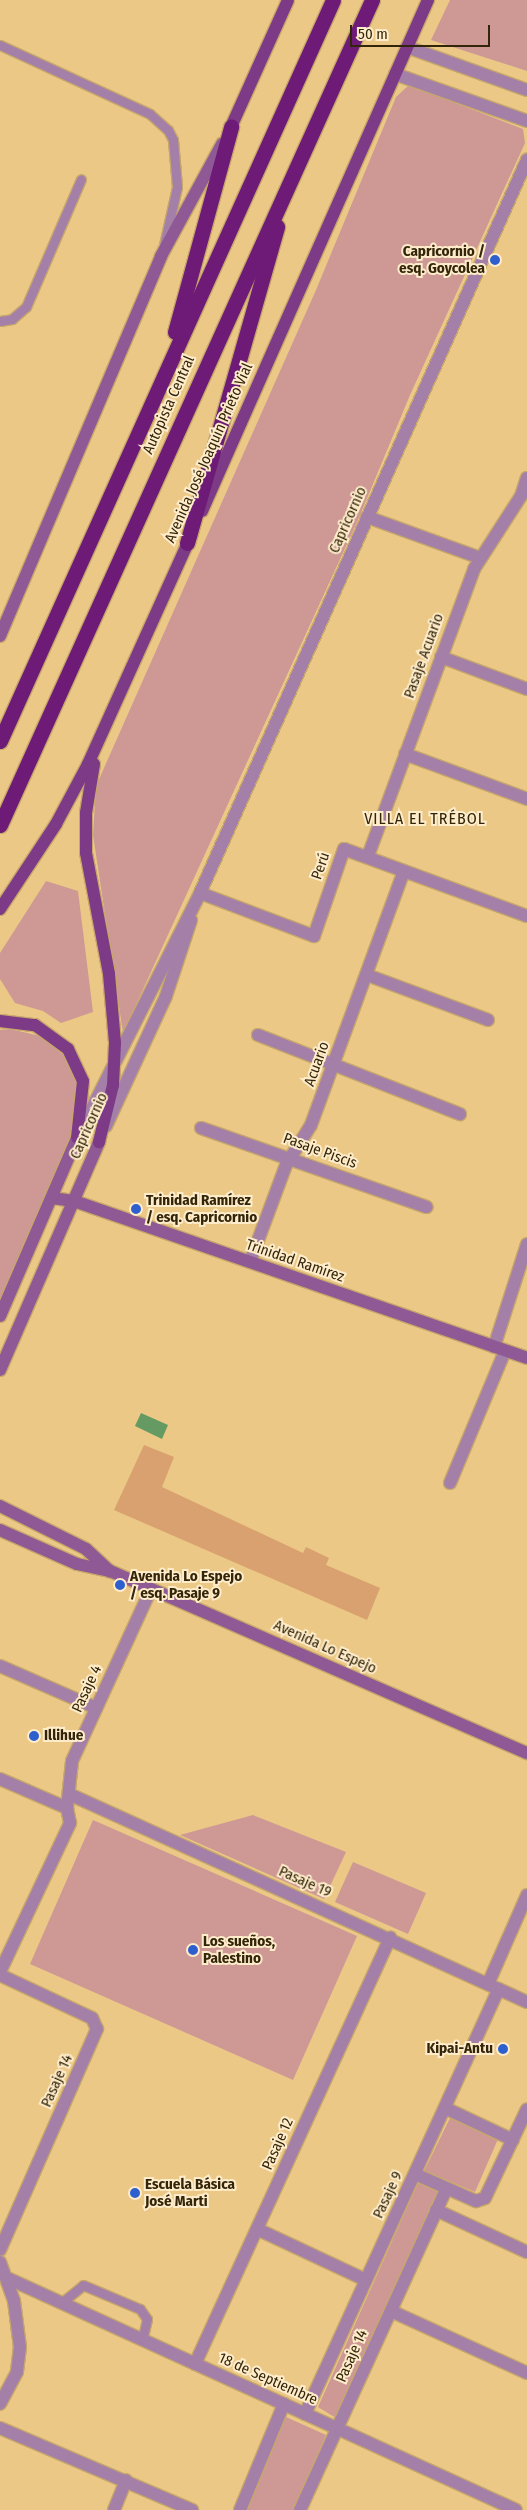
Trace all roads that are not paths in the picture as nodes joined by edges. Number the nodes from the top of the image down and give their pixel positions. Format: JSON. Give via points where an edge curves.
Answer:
{"nodes":[{"id":1,"x":288,"y":0,"type":"edge"},
{"id":2,"x":333,"y":0,"type":"edge"},
{"id":3,"x":372,"y":0,"type":"edge"},
{"id":4,"x":428,"y":0,"type":"edge"},
{"id":5,"x":0,"y":45,"type":"edge"},
{"id":6,"x":407,"y":47,"type":"junction"},
{"id":7,"x":395,"y":74,"type":"junction"},
{"id":8,"x":527,"y":90,"type":"edge"},
{"id":9,"x":527,"y":121,"type":"edge"},
{"id":10,"x":231,"y":127,"type":"junction"},
{"id":11,"x":527,"y":160,"type":"edge"},
{"id":12,"x":296,"y":166,"type":"junction"},
{"id":13,"x":81,"y":179,"type":"dead end"},
{"id":14,"x":161,"y":256,"type":"junction"},
{"id":15,"x":0,"y":321,"type":"edge"},
{"id":16,"x":162,"y":379,"type":"junction"},
{"id":17,"x":527,"y":478,"type":"edge"},
{"id":18,"x":521,"y":506,"type":"edge"},
{"id":19,"x":367,"y":517,"type":"junction"},
{"id":20,"x":188,"y":543,"type":"junction"},
{"id":21,"x":480,"y":558,"type":"junction"},
{"id":22,"x":0,"y":636,"type":"edge"},
{"id":23,"x":441,"y":657,"type":"junction"},
{"id":24,"x":527,"y":689,"type":"edge"},
{"id":25,"x":102,"y":735,"type":"junction"},
{"id":26,"x":0,"y":741,"type":"edge"},
{"id":27,"x":406,"y":754,"type":"junction"},
{"id":28,"x":527,"y":799,"type":"edge"},
{"id":29,"x":0,"y":825,"type":"edge"},
{"id":30,"x":368,"y":856,"type":"junction"},
{"id":31,"x":404,"y":871,"type":"junction"},
{"id":32,"x":200,"y":893,"type":"junction"},
{"id":33,"x":0,"y":909,"type":"edge"},
{"id":34,"x":527,"y":916,"type":"edge"},
{"id":35,"x":367,"y":975,"type":"junction"},
{"id":36,"x":488,"y":1020,"type":"dead end"},
{"id":37,"x":0,"y":1021,"type":"edge"},
{"id":38,"x":258,"y":1035,"type":"dead end"},
{"id":39,"x":334,"y":1065,"type":"junction"},
{"id":40,"x":115,"y":1066,"type":"junction"},
{"id":41,"x":460,"y":1114,"type":"dead end"},
{"id":42,"x":202,"y":1128,"type":"dead end"},
{"id":43,"x":77,"y":1138,"type":"junction"},
{"id":44,"x":99,"y":1142,"type":"junction"},
{"id":45,"x":292,"y":1157,"type":"junction"},
{"id":46,"x":52,"y":1198,"type":"junction"},
{"id":47,"x":74,"y":1201,"type":"junction"},
{"id":48,"x":428,"y":1207,"type":"dead end"},
{"id":49,"x":527,"y":1244,"type":"edge"},
{"id":50,"x":250,"y":1262,"type":"junction"},
{"id":51,"x":0,"y":1316,"type":"edge"},
{"id":52,"x":499,"y":1349,"type":"junction"},
{"id":53,"x":527,"y":1358,"type":"edge"},
{"id":54,"x":0,"y":1370,"type":"edge"},
{"id":55,"x":450,"y":1483,"type":"dead end"},
{"id":56,"x":0,"y":1506,"type":"edge"},
{"id":57,"x":0,"y":1530,"type":"edge"},
{"id":58,"x":110,"y":1571,"type":"junction"},
{"id":59,"x":151,"y":1589,"type":"junction"},
{"id":60,"x":0,"y":1666,"type":"edge"},
{"id":61,"x":96,"y":1708,"type":"junction"},
{"id":62,"x":527,"y":1753,"type":"edge"},
{"id":63,"x":0,"y":1779,"type":"edge"},
{"id":64,"x":69,"y":1794,"type":"junction"},
{"id":65,"x":67,"y":1808,"type":"junction"},
{"id":66,"x":527,"y":1895,"type":"edge"},
{"id":67,"x":390,"y":1938,"type":"junction"},
{"id":68,"x":0,"y":1972,"type":"edge"},
{"id":69,"x":0,"y":1976,"type":"edge"},
{"id":70,"x":494,"y":1986,"type":"junction"},
{"id":71,"x":527,"y":2002,"type":"edge"},
{"id":72,"x":445,"y":2108,"type":"junction"},
{"id":73,"x":527,"y":2109,"type":"edge"},
{"id":74,"x":524,"y":2123,"type":"edge"},
{"id":75,"x":513,"y":2140,"type":"junction"},
{"id":76,"x":415,"y":2174,"type":"junction"},
{"id":77,"x":446,"y":2189,"type":"junction"},
{"id":78,"x":436,"y":2210,"type":"junction"},
{"id":79,"x":257,"y":2229,"type":"junction"},
{"id":80,"x":0,"y":2250,"type":"edge"},
{"id":81,"x":527,"y":2252,"type":"edge"},
{"id":82,"x":0,"y":2262,"type":"edge"},
{"id":83,"x":4,"y":2277,"type":"edge"},
{"id":84,"x":366,"y":2280,"type":"junction"},
{"id":85,"x":61,"y":2302,"type":"junction"},
{"id":86,"x":391,"y":2311,"type":"junction"},
{"id":87,"x":142,"y":2340,"type":"junction"},
{"id":88,"x":196,"y":2364,"type":"junction"},
{"id":89,"x":527,"y":2373,"type":"edge"},
{"id":90,"x":0,"y":2404,"type":"edge"},
{"id":91,"x":284,"y":2404,"type":"junction"},
{"id":92,"x":305,"y":2414,"type":"junction"},
{"id":93,"x":0,"y":2428,"type":"edge"},
{"id":94,"x":338,"y":2428,"type":"junction"},
{"id":95,"x":126,"y":2480,"type":"junction"},
{"id":96,"x":114,"y":2510,"type":"edge"},
{"id":97,"x":192,"y":2510,"type":"edge"},
{"id":98,"x":240,"y":2510,"type":"edge"},
{"id":99,"x":300,"y":2510,"type":"edge"},
{"id":100,"x":516,"y":2510,"type":"edge"}],
"edges":[{"from":1,"to":10,"type":"main road"},
{"from":2,"to":16,"type":"highway","name":"Autopista Central"},
{"from":3,"to":12,"type":"highway","name":"Autopista Central"},
{"from":4,"to":6,"type":"main road","name":"Avenida José Joaquín Prieto Vial"},
{"from":5,"to":14,"type":"lane","via":[[150,114],[168,130],[174,140],[177,186]]},
{"from":6,"to":7,"type":"main road","name":"Avenida José Joaquín Prieto Vial"},
{"from":6,"to":8,"type":"street"},
{"from":7,"to":9,"type":"street"},
{"from":7,"to":20,"type":"main road","name":"Avenida José Joaquín Prieto Vial"},
{"from":10,"to":14,"type":"main road"},
{"from":10,"to":16,"type":"highway"},
{"from":11,"to":19,"type":"street","name":"Capricornio"},
{"from":12,"to":20,"type":"highway"},
{"from":12,"to":29,"type":"highway","name":"Autopista Central"},
{"from":13,"to":15,"type":"lane","via":[[26,307],[12,319]]},
{"from":14,"to":22,"type":"main road"},
{"from":16,"to":26,"type":"highway","name":"Autopista Central"},
{"from":17,"to":18,"type":"street","name":"Pasaje Acuario"},
{"from":18,"to":21,"type":"street","name":"Pasaje Acuario"},
{"from":19,"to":21,"type":"street"},
{"from":19,"to":32,"type":"street","name":"Capricornio"},
{"from":20,"to":25,"type":"main road","name":"Avenida José Joaquín Prieto Vial"},
{"from":21,"to":23,"type":"street","name":"Pasaje Acuario"},
{"from":23,"to":24,"type":"street"},
{"from":23,"to":27,"type":"street","name":"Pasaje Acuario"},
{"from":25,"to":33,"type":"main road","name":"Avenida José Joaquín Prieto Vial","via":[[56,824]]},
{"from":25,"to":40,"type":"main road","via":[[89,785],[86,840],[112,999]]},
{"from":27,"to":28,"type":"street"},
{"from":27,"to":30,"type":"street","name":"Pasaje Acuario"},
{"from":30,"to":31,"type":"street","name":"Perú"},
{"from":30,"to":32,"type":"street","name":"Perú","via":[[344,849],[314,936]]},
{"from":31,"to":34,"type":"street","name":"Perú"},
{"from":31,"to":35,"type":"street","name":"Acuario"},
{"from":32,"to":40,"type":"street","name":"Capricornio"},
{"from":32,"to":44,"type":"street","name":"Capricornio","via":[[166,996]]},
{"from":35,"to":36,"type":"street"},
{"from":35,"to":39,"type":"street","name":"Acuario"},
{"from":37,"to":43,"type":"main road","via":[[35,1025],[68,1049],[83,1081]]},
{"from":38,"to":39,"type":"street"},
{"from":39,"to":41,"type":"street"},
{"from":39,"to":45,"type":"street","name":"Acuario","via":[[311,1126]]},
{"from":40,"to":43,"type":"street","name":"Capricornio"},
{"from":40,"to":44,"type":"main road"},
{"from":42,"to":45,"type":"street","name":"Pasaje Piscis"},
{"from":43,"to":46,"type":"main road","name":"Capricornio"},
{"from":44,"to":47,"type":"main road","name":"Capricornio"},
{"from":45,"to":48,"type":"street","name":"Pasaje Piscis"},
{"from":45,"to":50,"type":"street","name":"Acuario"},
{"from":46,"to":47,"type":"main road","name":"Trinidad Ramírez"},
{"from":46,"to":51,"type":"main road","name":"Capricornio"},
{"from":47,"to":50,"type":"main road","name":"Trinidad Ramírez"},
{"from":47,"to":54,"type":"main road","name":"Capricornio"},
{"from":49,"to":52,"type":"street"},
{"from":50,"to":52,"type":"main road","name":"Trinidad Ramírez"},
{"from":52,"to":53,"type":"main road","name":"Trinidad Ramírez"},
{"from":52,"to":55,"type":"street"},
{"from":56,"to":58,"type":"main road","name":"Avenida Lo Espejo","via":[[86,1549]]},
{"from":57,"to":58,"type":"main road","name":"Avenida Lo Espejo","via":[[77,1564]]},
{"from":58,"to":59,"type":"main road","name":"Avenida Lo Espejo"},
{"from":59,"to":61,"type":"street","name":"Pasaje 4"},
{"from":59,"to":62,"type":"main road","name":"Avenida Lo Espejo"},
{"from":60,"to":61,"type":"street"},
{"from":61,"to":64,"type":"street","name":"Pasaje 4","via":[[72,1760]]},
{"from":63,"to":65,"type":"street"},
{"from":64,"to":65,"type":"street","name":"Pasaje 4"},
{"from":64,"to":67,"type":"street","name":"Pasaje 19"},
{"from":65,"to":68,"type":"street","name":"Pasaje 4","via":[[70,1823]]},
{"from":66,"to":70,"type":"street","name":"Pasaje 9"},
{"from":67,"to":70,"type":"street","name":"Pasaje 19"},
{"from":67,"to":79,"type":"street","name":"Pasaje 12"},
{"from":69,"to":80,"type":"street","name":"Pasaje 14","via":[[92,2018],[97,2029]]},
{"from":70,"to":71,"type":"street","name":"Pasaje 19"},
{"from":70,"to":72,"type":"street","name":"Pasaje 9"},
{"from":72,"to":75,"type":"street"},
{"from":72,"to":76,"type":"street","name":"Pasaje 9"},
{"from":73,"to":74,"type":"street"},
{"from":74,"to":75,"type":"street"},
{"from":75,"to":77,"type":"street","via":[[488,2193],[481,2200]]},
{"from":76,"to":77,"type":"street"},
{"from":76,"to":84,"type":"street","name":"Pasaje 9"},
{"from":77,"to":78,"type":"street","name":"Pasaje 14"},
{"from":78,"to":81,"type":"street"},
{"from":78,"to":86,"type":"street","name":"Pasaje 14"},
{"from":79,"to":84,"type":"street"},
{"from":79,"to":88,"type":"street","name":"Pasaje 12"},
{"from":82,"to":83,"type":"street"},
{"from":83,"to":85,"type":"street","name":"18 de Septiembre"},
{"from":83,"to":90,"type":"street","via":[[20,2347],[17,2372]]},
{"from":84,"to":92,"type":"street","name":"Pasaje 9"},
{"from":85,"to":87,"type":"street","name":"18 de Septiembre"},
{"from":85,"to":87,"type":"lane","via":[[83,2285],[140,2309],[147,2319]]},
{"from":86,"to":89,"type":"street"},
{"from":86,"to":94,"type":"street","name":"Pasaje 14"},
{"from":87,"to":88,"type":"street","name":"18 de Septiembre"},
{"from":88,"to":91,"type":"street","name":"18 de Septiembre"},
{"from":91,"to":92,"type":"street","name":"18 de Septiembre"},
{"from":91,"to":98,"type":"street"},
{"from":92,"to":94,"type":"street","name":"18 de Septiembre"},
{"from":93,"to":95,"type":"street"},
{"from":94,"to":99,"type":"street","name":"Pasaje 14"},
{"from":94,"to":100,"type":"street","name":"18 de Septiembre"},
{"from":95,"to":96,"type":"street"},
{"from":95,"to":97,"type":"street"}]}
